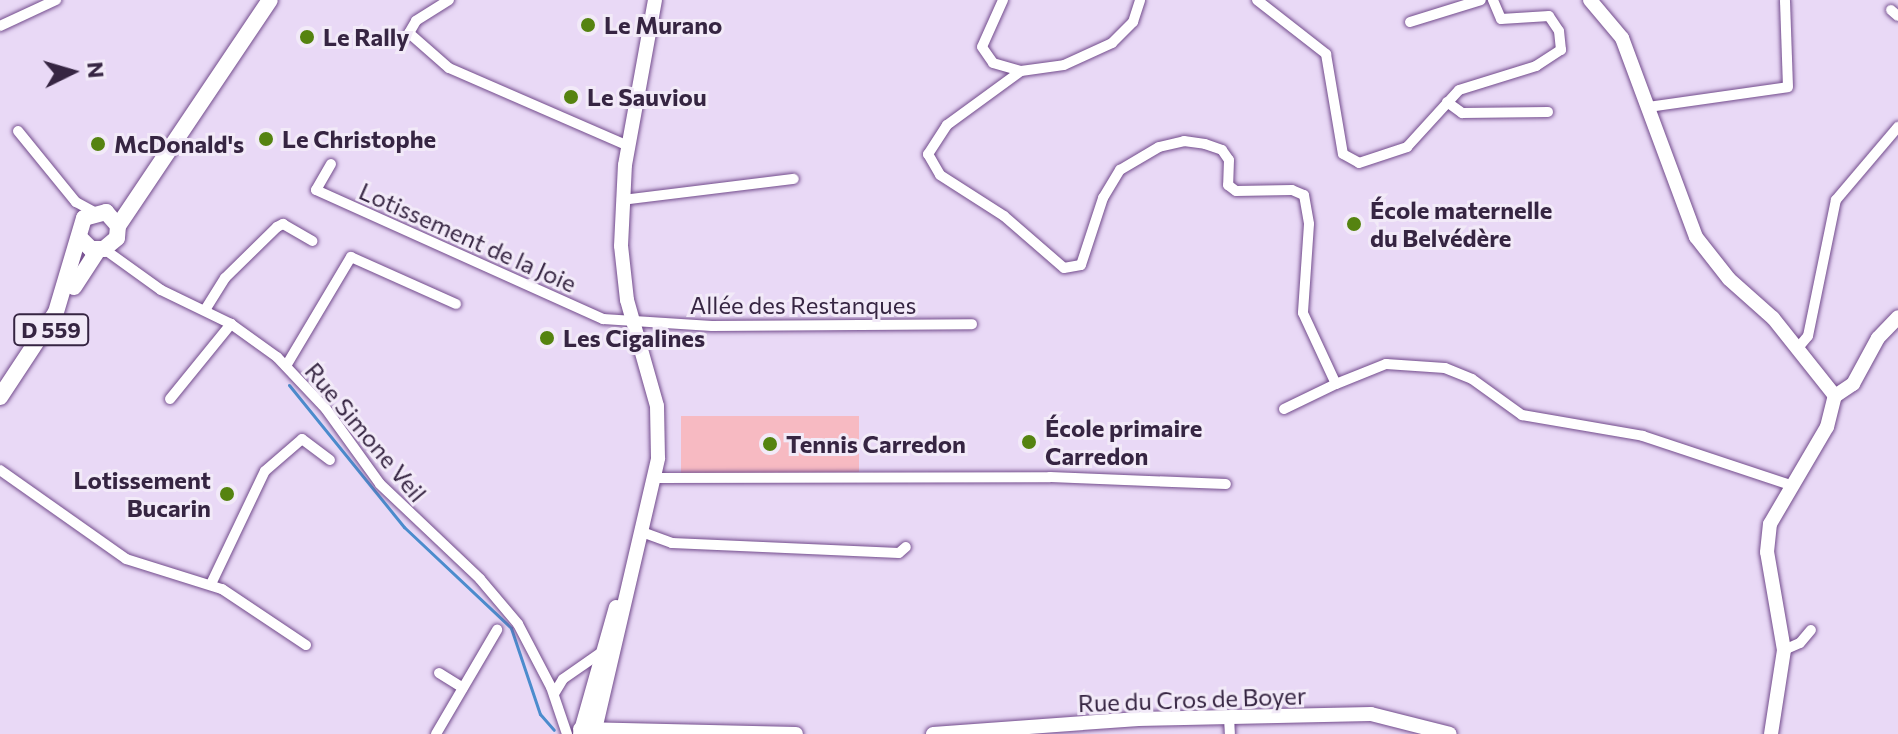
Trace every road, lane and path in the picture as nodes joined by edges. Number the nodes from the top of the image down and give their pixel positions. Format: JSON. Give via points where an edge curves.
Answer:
{"nodes":[{"id":1,"x":56,"y":0,"type":"edge"},
{"id":2,"x":270,"y":0,"type":"edge"},
{"id":3,"x":449,"y":0,"type":"edge"},
{"id":4,"x":655,"y":0,"type":"edge"},
{"id":5,"x":1003,"y":0,"type":"edge"},
{"id":6,"x":1140,"y":0,"type":"edge"},
{"id":7,"x":1257,"y":0,"type":"edge"},
{"id":8,"x":1481,"y":0,"type":"edge"},
{"id":9,"x":1493,"y":0,"type":"edge"},
{"id":10,"x":1590,"y":0,"type":"edge"},
{"id":11,"x":1785,"y":0,"type":"edge"},
{"id":12,"x":1410,"y":22,"type":"dead end"},
{"id":13,"x":0,"y":26,"type":"edge"},
{"id":14,"x":1021,"y":71,"type":"junction"},
{"id":15,"x":206,"y":90,"type":"junction"},
{"id":16,"x":1447,"y":102,"type":"junction"},
{"id":17,"x":1648,"y":107,"type":"junction"},
{"id":18,"x":1548,"y":112,"type":"dead end"},
{"id":19,"x":1898,"y":127,"type":"edge"},
{"id":20,"x":18,"y":131,"type":"dead end"},
{"id":21,"x":628,"y":146,"type":"junction"},
{"id":22,"x":331,"y":164,"type":"dead end"},
{"id":23,"x":794,"y":179,"type":"dead end"},
{"id":24,"x":622,"y":200,"type":"junction"},
{"id":25,"x":90,"y":221,"type":"junction"},
{"id":26,"x":118,"y":226,"type":"junction"},
{"id":27,"x":312,"y":241,"type":"dead end"},
{"id":28,"x":101,"y":250,"type":"junction"},
{"id":29,"x":456,"y":304,"type":"dead end"},
{"id":30,"x":205,"y":310,"type":"junction"},
{"id":31,"x":1898,"y":317,"type":"edge"},
{"id":32,"x":231,"y":324,"type":"junction"},
{"id":33,"x":972,"y":324,"type":"dead end"},
{"id":34,"x":634,"y":325,"type":"junction"},
{"id":35,"x":1797,"y":349,"type":"junction"},
{"id":36,"x":286,"y":366,"type":"junction"},
{"id":37,"x":1336,"y":384,"type":"junction"},
{"id":38,"x":1835,"y":396,"type":"junction"},
{"id":39,"x":0,"y":397,"type":"edge"},
{"id":40,"x":170,"y":399,"type":"dead end"},
{"id":41,"x":0,"y":408,"type":"edge"},
{"id":42,"x":1284,"y":409,"type":"dead end"},
{"id":43,"x":330,"y":460,"type":"dead end"},
{"id":44,"x":0,"y":470,"type":"edge"},
{"id":45,"x":655,"y":478,"type":"junction"},
{"id":46,"x":1226,"y":484,"type":"dead end"},
{"id":47,"x":1790,"y":485,"type":"junction"},
{"id":48,"x":640,"y":538,"type":"junction"},
{"id":49,"x":906,"y":547,"type":"dead end"},
{"id":50,"x":211,"y":584,"type":"junction"},
{"id":51,"x":626,"y":584,"type":"junction"},
{"id":52,"x":497,"y":630,"type":"dead end"},
{"id":53,"x":1811,"y":630,"type":"dead end"},
{"id":54,"x":306,"y":645,"type":"dead end"},
{"id":55,"x":1784,"y":650,"type":"junction"},
{"id":56,"x":599,"y":654,"type":"junction"},
{"id":57,"x":439,"y":673,"type":"dead end"},
{"id":58,"x":463,"y":688,"type":"junction"},
{"id":59,"x":554,"y":694,"type":"junction"},
{"id":60,"x":1229,"y":717,"type":"junction"},
{"id":61,"x":583,"y":732,"type":"edge"},
{"id":62,"x":436,"y":734,"type":"edge"},
{"id":63,"x":796,"y":734,"type":"edge"},
{"id":64,"x":933,"y":734,"type":"edge"},
{"id":65,"x":1230,"y":734,"type":"edge"},
{"id":66,"x":1450,"y":734,"type":"edge"},
{"id":67,"x":1771,"y":734,"type":"edge"}],
"edges":[{"from":1,"to":13,"type":"street"},
{"from":2,"to":15,"type":"main road","number":"D 559"},
{"from":3,"to":21,"type":"street","via":[[416,21],[409,33],[449,68]]},
{"from":4,"to":21,"type":"street"},
{"from":5,"to":14,"type":"street","via":[[982,47],[993,63]]},
{"from":6,"to":14,"type":"street","via":[[1133,22],[1112,43],[1064,65]]},
{"from":7,"to":16,"type":"street","via":[[1326,54],[1343,154],[1350,162],[1400,152]]},
{"from":8,"to":12,"type":"street"},
{"from":9,"to":16,"type":"street","via":[[1501,19],[1549,16],[1559,31],[1561,50],[1536,66],[1473,82]]},
{"from":10,"to":17,"type":"street","via":[[1622,38]]},
{"from":11,"to":17,"type":"street","via":[[1788,87]]},
{"from":14,"to":37,"type":"street","via":[[947,125],[928,154],[940,175],[1004,216],[1064,268],[1081,265],[1109,184],[1137,157],[1184,141],[1222,150],[1229,160],[1228,185],[1236,191],[1292,190],[1304,195],[1309,224],[1303,313]]},
{"from":15,"to":25,"type":"main road","number":"D 559"},
{"from":15,"to":26,"type":"main road","number":"D 559"},
{"from":16,"to":18,"type":"street","via":[[1462,113]]},
{"from":17,"to":35,"type":"street","via":[[1696,237]]},
{"from":19,"to":35,"type":"street","via":[[1838,196],[1808,336]]},
{"from":20,"to":25,"type":"street"},
{"from":21,"to":24,"type":"street"},
{"from":22,"to":34,"type":"street","name":"Lotissement de la Joie","via":[[316,190],[603,319]]},
{"from":23,"to":24,"type":"street"},
{"from":24,"to":34,"type":"street","via":[[622,275]]},
{"from":25,"to":26,"type":"main road"},
{"from":25,"to":28,"type":"main road"},
{"from":25,"to":39,"type":"main road","number":"D 559","via":[[56,312]]},
{"from":26,"to":28,"type":"main road","via":[[117,238]]},
{"from":27,"to":30,"type":"street","via":[[283,224],[277,227],[225,278]]},
{"from":28,"to":30,"type":"street","name":"Rue Simone Veil","via":[[161,290]]},
{"from":28,"to":41,"type":"main road","number":"D 559"},
{"from":29,"to":36,"type":"street","via":[[351,257]]},
{"from":30,"to":32,"type":"street","name":"Rue Simone Veil"},
{"from":31,"to":38,"type":"street","via":[[1878,338],[1853,384]]},
{"from":32,"to":36,"type":"street","name":"Rue Simone Veil"},
{"from":32,"to":40,"type":"street"},
{"from":33,"to":34,"type":"street","name":"Allée des Restanques"},
{"from":34,"to":45,"type":"street","via":[[657,406]]},
{"from":35,"to":38,"type":"street"},
{"from":36,"to":59,"type":"street","name":"Rue Simone Veil","via":[[326,409],[380,484],[471,570],[518,624]]},
{"from":37,"to":42,"type":"street"},
{"from":37,"to":47,"type":"street","via":[[1386,364],[1445,368],[1472,379],[1522,415],[1643,436]]},
{"from":38,"to":47,"type":"street","via":[[1827,427]]},
{"from":43,"to":50,"type":"street","via":[[302,439],[265,471]]},
{"from":44,"to":50,"type":"street","via":[[126,559]]},
{"from":45,"to":46,"type":"street","via":[[1050,477]]},
{"from":45,"to":48,"type":"street"},
{"from":47,"to":55,"type":"street","via":[[1774,513],[1767,552]]},
{"from":48,"to":49,"type":"street","via":[[899,553]]},
{"from":48,"to":51,"type":"street"},
{"from":50,"to":54,"type":"street"},
{"from":51,"to":56,"type":"street"},
{"from":51,"to":61,"type":"street"},
{"from":52,"to":58,"type":"street"},
{"from":53,"to":55,"type":"street"},
{"from":55,"to":67,"type":"street"},
{"from":56,"to":59,"type":"street","via":[[563,679]]},
{"from":56,"to":61,"type":"street"},
{"from":57,"to":58,"type":"street"},
{"from":58,"to":62,"type":"street"},
{"from":59,"to":61,"type":"street","name":"Rue Simone Veil"},
{"from":60,"to":64,"type":"street","name":"Rue du Cros de Boyer"},
{"from":60,"to":65,"type":"street"},
{"from":60,"to":66,"type":"street","name":"Rue du Cros de Boyer","via":[[1371,714]]},
{"from":61,"to":63,"type":"street"}]}
